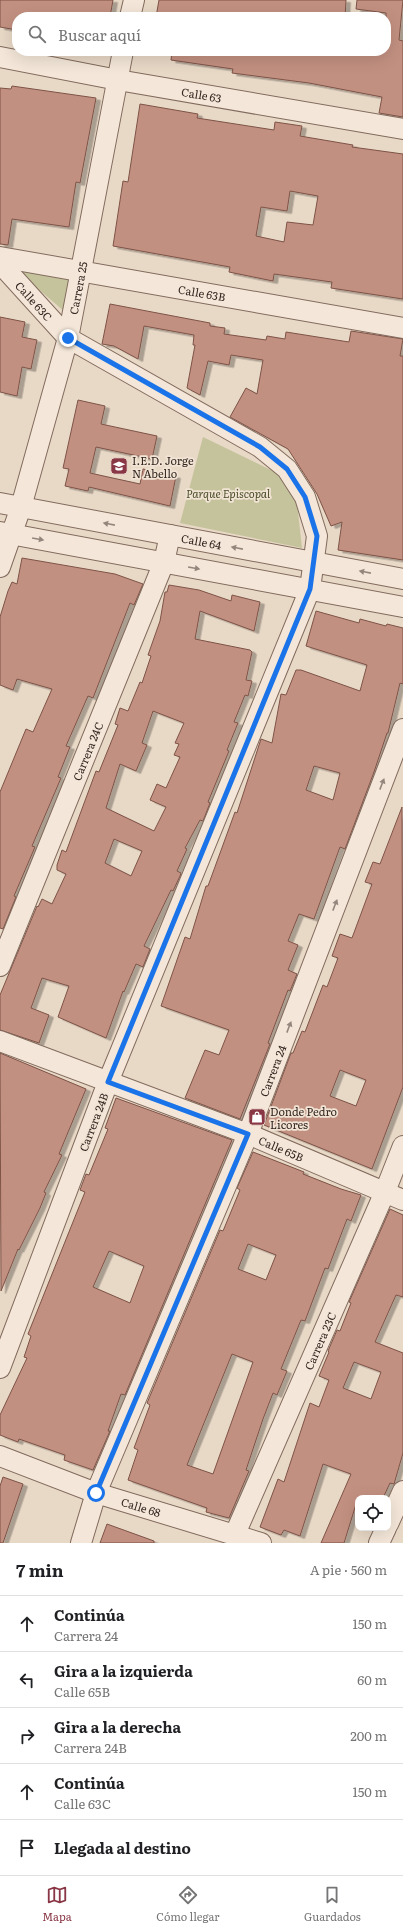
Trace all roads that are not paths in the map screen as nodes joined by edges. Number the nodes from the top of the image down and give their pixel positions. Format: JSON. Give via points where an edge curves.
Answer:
{"nodes":[{"id":1,"x":134,"y":0,"type":"edge"},
{"id":2,"x":131,"y":12,"type":"edge"},
{"id":3,"x":122,"y":56,"type":"edge"},
{"id":4,"x":0,"y":57,"type":"edge"},
{"id":5,"x":118,"y":80,"type":"junction"},
{"id":6,"x":403,"y":129,"type":"edge"},
{"id":7,"x":0,"y":257,"type":"edge"},
{"id":8,"x":0,"y":263,"type":"edge"},
{"id":9,"x":80,"y":270,"type":"junction"},
{"id":10,"x":403,"y":328,"type":"edge"},
{"id":11,"x":68,"y":338,"type":"junction"},
{"id":12,"x":0,"y":503,"type":"edge"},
{"id":13,"x":21,"y":507,"type":"junction"},
{"id":14,"x":6,"y":533,"type":"edge"},
{"id":15,"x":170,"y":535,"type":"junction"},
{"id":16,"x":164,"y":562,"type":"junction"},
{"id":17,"x":315,"y":562,"type":"junction"},
{"id":18,"x":0,"y":567,"type":"edge"},
{"id":19,"x":403,"y":579,"type":"edge"},
{"id":20,"x":310,"y":589,"type":"junction"},
{"id":21,"x":403,"y":607,"type":"edge"},
{"id":22,"x":403,"y":728,"type":"edge"},
{"id":23,"x":0,"y":966,"type":"edge"},
{"id":24,"x":0,"y":1041,"type":"edge"},
{"id":25,"x":108,"y":1082,"type":"junction"},
{"id":26,"x":248,"y":1134,"type":"junction"},
{"id":27,"x":403,"y":1146,"type":"edge"},
{"id":28,"x":384,"y":1194,"type":"junction"},
{"id":29,"x":403,"y":1200,"type":"edge"},
{"id":30,"x":0,"y":1368,"type":"edge"},
{"id":31,"x":0,"y":1456,"type":"edge"},
{"id":32,"x":403,"y":1491,"type":"edge"},
{"id":33,"x":96,"y":1493,"type":"junction"},
{"id":34,"x":391,"y":1517,"type":"edge"},
{"id":35,"x":385,"y":1531,"type":"edge"},
{"id":36,"x":235,"y":1534,"type":"junction"},
{"id":37,"x":81,"y":1543,"type":"edge"},
{"id":38,"x":261,"y":1543,"type":"edge"},
{"id":39,"x":380,"y":1543,"type":"edge"}],
"edges":[{"from":1,"to":2,"type":"street"},
{"from":3,"to":5,"type":"street","name":"Carrera 25"},
{"from":4,"to":5,"type":"street","name":"Calle 63"},
{"from":5,"to":6,"type":"street","name":"Calle 63"},
{"from":5,"to":9,"type":"street","name":"Carrera 25"},
{"from":7,"to":9,"type":"street","name":"Calle 63B"},
{"from":8,"to":11,"type":"street","name":"Calle 63C"},
{"from":9,"to":10,"type":"street","name":"Calle 63B"},
{"from":9,"to":11,"type":"street","name":"Carrera 25"},
{"from":11,"to":13,"type":"street","name":"Carrera 25"},
{"from":11,"to":17,"type":"street","name":"Calle 63C","via":[[260,447],[287,469],[305,497],[317,536]]},
{"from":12,"to":13,"type":"street","name":"Calle 64"},
{"from":13,"to":14,"type":"street","name":"Carrera 25"},
{"from":15,"to":13,"type":"street","name":"Calle 64","one_way":true},
{"from":14,"to":16,"type":"street","one_way":true},
{"from":14,"to":18,"type":"street","name":"Carrera 25"},
{"from":15,"to":16,"type":"street","name":"Carrera 24C"},
{"from":17,"to":15,"type":"street","name":"Calle 64","one_way":true},
{"from":16,"to":20,"type":"street","one_way":true},
{"from":16,"to":23,"type":"street","name":"Carrera 24C"},
{"from":19,"to":17,"type":"street","name":"Calle 64","one_way":true},
{"from":17,"to":20,"type":"street","name":"Calle 63C"},
{"from":20,"to":21,"type":"street"},
{"from":20,"to":25,"type":"street","name":"Carrera 24B"},
{"from":26,"to":22,"type":"street","name":"Carrera 24","one_way":true},
{"from":24,"to":25,"type":"street","name":"Calle 65B"},
{"from":25,"to":26,"type":"street","name":"Calle 65B"},
{"from":25,"to":30,"type":"street","name":"Carrera 24B"},
{"from":26,"to":28,"type":"street","name":"Calle 65B"},
{"from":26,"to":33,"type":"street","name":"Carrera 24"},
{"from":27,"to":28,"type":"street","name":"Carrera 23C"},
{"from":28,"to":29,"type":"street","name":"Calle 65B"},
{"from":28,"to":36,"type":"street","name":"Carrera 23C"},
{"from":31,"to":33,"type":"street","name":"Calle 68"},
{"from":32,"to":34,"type":"street"},
{"from":33,"to":36,"type":"street","name":"Calle 68"},
{"from":33,"to":37,"type":"street","name":"Carrera 24"},
{"from":35,"to":39,"type":"street"},
{"from":36,"to":38,"type":"street","name":"Calle 68"}]}
